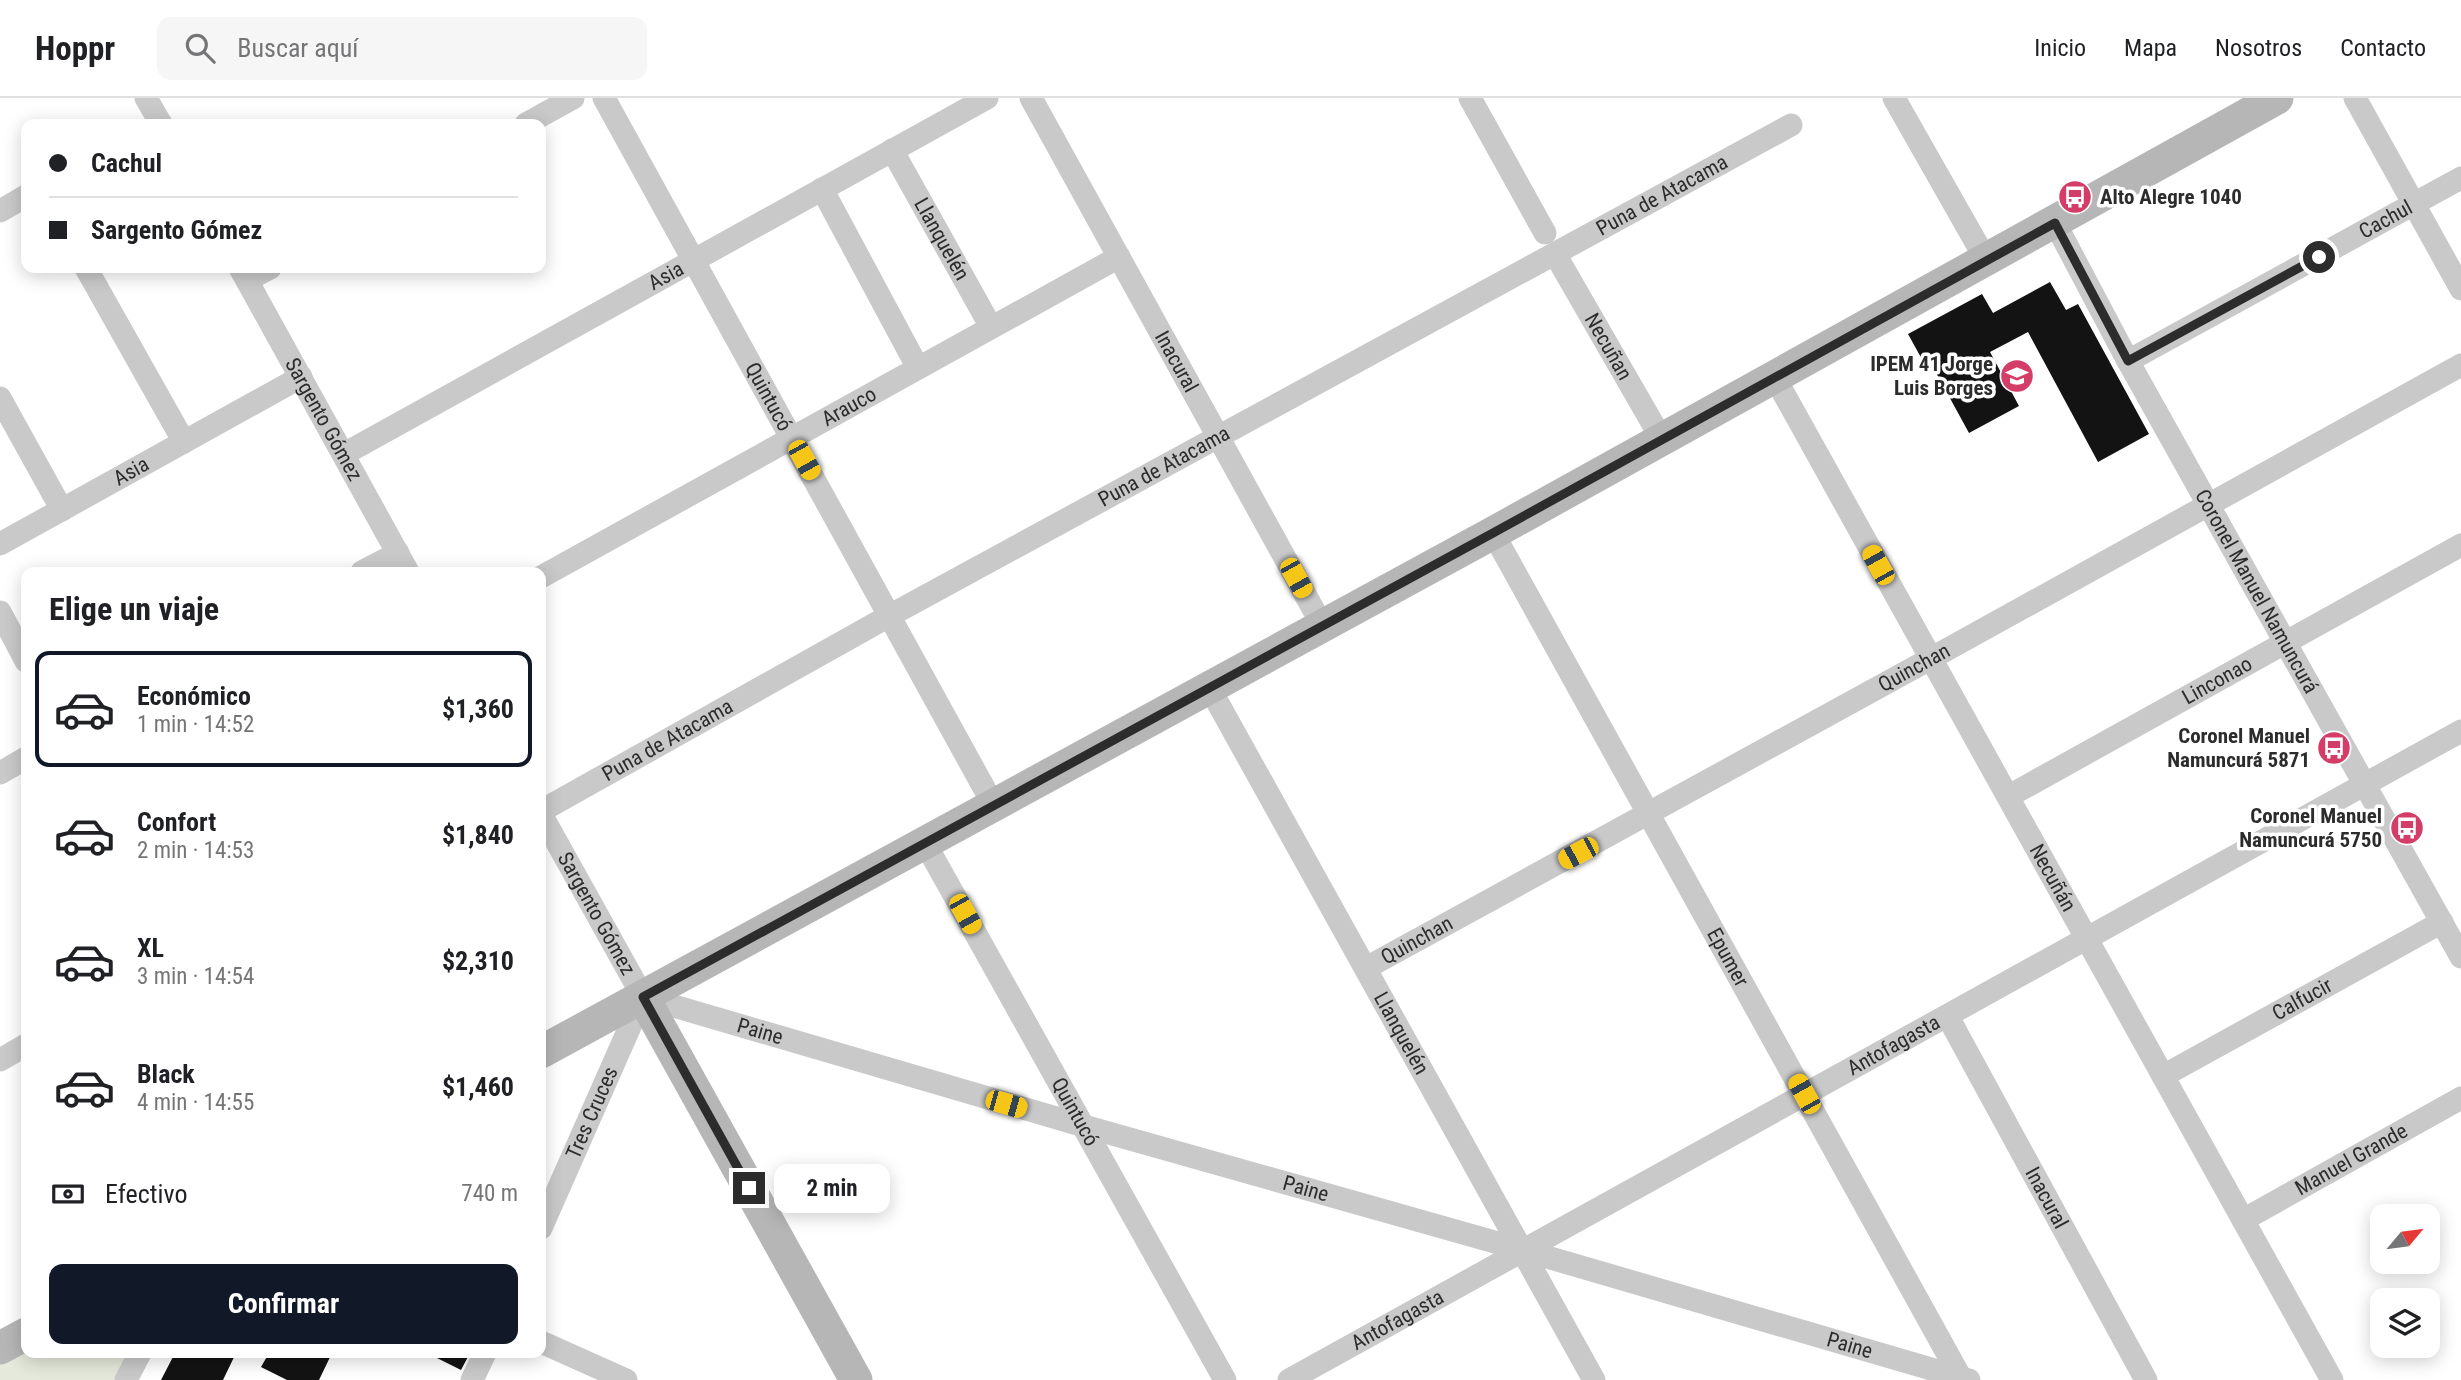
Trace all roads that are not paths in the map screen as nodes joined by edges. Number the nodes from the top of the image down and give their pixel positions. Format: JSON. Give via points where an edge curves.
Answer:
{"nodes":[{"id":1,"x":573,"y":98,"type":"edge"},
{"id":2,"x":604,"y":98,"type":"edge"},
{"id":3,"x":987,"y":98,"type":"edge"},
{"id":4,"x":1031,"y":98,"type":"edge"},
{"id":5,"x":1470,"y":98,"type":"edge"},
{"id":6,"x":1894,"y":98,"type":"edge"},
{"id":7,"x":2277,"y":98,"type":"edge"},
{"id":8,"x":2355,"y":98,"type":"edge"},
{"id":9,"x":148,"y":99,"type":"edge"},
{"id":10,"x":158,"y":119,"type":"edge"},
{"id":11,"x":535,"y":119,"type":"edge"},
{"id":12,"x":1791,"y":125,"type":"dead end"},
{"id":13,"x":892,"y":150,"type":"junction"},
{"id":14,"x":2461,"y":178,"type":"edge"},
{"id":15,"x":822,"y":189,"type":"junction"},
{"id":16,"x":21,"y":199,"type":"edge"},
{"id":17,"x":2414,"y":205,"type":"junction"},
{"id":18,"x":0,"y":211,"type":"edge"},
{"id":19,"x":2055,"y":223,"type":"junction"},
{"id":20,"x":1550,"y":244,"type":"junction"},
{"id":21,"x":1119,"y":257,"type":"junction"},
{"id":22,"x":694,"y":260,"type":"junction"},
{"id":23,"x":1986,"y":260,"type":"junction"},
{"id":24,"x":89,"y":273,"type":"edge"},
{"id":25,"x":244,"y":274,"type":"edge"},
{"id":26,"x":2461,"y":289,"type":"edge"},
{"id":27,"x":991,"y":327,"type":"junction"},
{"id":28,"x":2128,"y":361,"type":"junction"},
{"id":29,"x":2461,"y":365,"type":"edge"},
{"id":30,"x":918,"y":368,"type":"junction"},
{"id":31,"x":1774,"y":376,"type":"junction"},
{"id":32,"x":301,"y":377,"type":"junction"},
{"id":33,"x":0,"y":398,"type":"edge"},
{"id":34,"x":1218,"y":437,"type":"junction"},
{"id":35,"x":792,"y":438,"type":"junction"},
{"id":36,"x":1661,"y":439,"type":"junction"},
{"id":37,"x":184,"y":442,"type":"junction"},
{"id":38,"x":344,"y":454,"type":"junction"},
{"id":39,"x":2208,"y":504,"type":"junction"},
{"id":40,"x":62,"y":510,"type":"junction"},
{"id":41,"x":1493,"y":533,"type":"junction"},
{"id":42,"x":0,"y":544,"type":"edge"},
{"id":43,"x":2461,"y":545,"type":"edge"},
{"id":44,"x":403,"y":563,"type":"edge"},
{"id":45,"x":385,"y":567,"type":"edge"},
{"id":46,"x":546,"y":574,"type":"edge"},
{"id":47,"x":0,"y":612,"type":"edge"},
{"id":48,"x":889,"y":617,"type":"junction"},
{"id":49,"x":1322,"y":625,"type":"junction"},
{"id":50,"x":2284,"y":643,"type":"junction"},
{"id":51,"x":21,"y":652,"type":"edge"},
{"id":52,"x":1930,"y":659,"type":"junction"},
{"id":53,"x":1209,"y":687,"type":"junction"},
{"id":54,"x":2461,"y":731,"type":"edge"},
{"id":55,"x":21,"y":761,"type":"edge"},
{"id":56,"x":0,"y":773,"type":"edge"},
{"id":57,"x":2364,"y":784,"type":"junction"},
{"id":58,"x":2008,"y":796,"type":"junction"},
{"id":59,"x":994,"y":806,"type":"junction"},
{"id":60,"x":546,"y":809,"type":"edge"},
{"id":61,"x":1649,"y":814,"type":"junction"},
{"id":62,"x":546,"y":821,"type":"edge"},
{"id":63,"x":925,"y":843,"type":"junction"},
{"id":64,"x":2442,"y":922,"type":"junction"},
{"id":65,"x":2086,"y":940,"type":"junction"},
{"id":66,"x":2461,"y":957,"type":"edge"},
{"id":67,"x":1366,"y":968,"type":"junction"},
{"id":68,"x":643,"y":997,"type":"junction"},
{"id":69,"x":1948,"y":1017,"type":"junction"},
{"id":70,"x":21,"y":1048,"type":"edge"},
{"id":71,"x":546,"y":1049,"type":"edge"},
{"id":72,"x":0,"y":1060,"type":"edge"},
{"id":73,"x":2163,"y":1076,"type":"junction"},
{"id":74,"x":1804,"y":1094,"type":"junction"},
{"id":75,"x":2461,"y":1098,"type":"edge"},
{"id":76,"x":1084,"y":1126,"type":"junction"},
{"id":77,"x":546,"y":1217,"type":"edge"},
{"id":78,"x":2243,"y":1220,"type":"junction"},
{"id":79,"x":1523,"y":1250,"type":"junction"},
{"id":80,"x":21,"y":1337,"type":"edge"},
{"id":81,"x":546,"y":1344,"type":"edge"},
{"id":82,"x":0,"y":1348,"type":"edge"},
{"id":83,"x":137,"y":1358,"type":"edge"},
{"id":84,"x":483,"y":1358,"type":"edge"},
{"id":85,"x":1964,"y":1379,"type":"edge"},
{"id":86,"x":126,"y":1380,"type":"edge"},
{"id":87,"x":472,"y":1380,"type":"edge"},
{"id":88,"x":626,"y":1380,"type":"edge"},
{"id":89,"x":856,"y":1380,"type":"edge"},
{"id":90,"x":1225,"y":1380,"type":"edge"},
{"id":91,"x":1289,"y":1380,"type":"edge"},
{"id":92,"x":1594,"y":1380,"type":"edge"},
{"id":93,"x":2146,"y":1380,"type":"edge"},
{"id":94,"x":2332,"y":1380,"type":"edge"}],
"edges":[{"from":1,"to":11,"type":"street"},
{"from":2,"to":22,"type":"street","name":"Quintucó"},
{"from":3,"to":13,"type":"street","name":"Asia"},
{"from":4,"to":21,"type":"street","name":"Inacural"},
{"from":5,"to":20,"type":"street","name":"Necuñan"},
{"from":6,"to":23,"type":"street"},
{"from":7,"to":19,"type":"main road"},
{"from":8,"to":17,"type":"street"},
{"from":9,"to":10,"type":"street"},
{"from":12,"to":20,"type":"street","name":"Puna de Atacama"},
{"from":13,"to":15,"type":"street","name":"Asia"},
{"from":13,"to":27,"type":"street","name":"Llanquelén"},
{"from":14,"to":17,"type":"street","name":"Cachul"},
{"from":15,"to":22,"type":"street","name":"Asia"},
{"from":15,"to":30,"type":"street"},
{"from":16,"to":18,"type":"street"},
{"from":17,"to":26,"type":"street"},
{"from":17,"to":28,"type":"street","name":"Cachul"},
{"from":19,"to":23,"type":"main road"},
{"from":19,"to":28,"type":"street","name":"Coronel Manuel Namuncurá"},
{"from":20,"to":34,"type":"street","name":"Puna de Atacama"},
{"from":20,"to":36,"type":"street","name":"Necuñan"},
{"from":21,"to":27,"type":"street","name":"Arauco"},
{"from":21,"to":34,"type":"street","name":"Inacural"},
{"from":22,"to":35,"type":"street","name":"Quintucó"},
{"from":22,"to":38,"type":"street","name":"Asia"},
{"from":23,"to":31,"type":"main road"},
{"from":24,"to":37,"type":"street"},
{"from":25,"to":32,"type":"street","name":"Sargento Gómez"},
{"from":27,"to":30,"type":"street","name":"Arauco"},
{"from":28,"to":39,"type":"street","name":"Coronel Manuel Namuncurá"},
{"from":29,"to":39,"type":"street","name":"Quinchan"},
{"from":30,"to":35,"type":"street","name":"Arauco"},
{"from":31,"to":36,"type":"main road"},
{"from":31,"to":52,"type":"street","name":"Necuñán"},
{"from":32,"to":37,"type":"street","name":"Asia"},
{"from":32,"to":38,"type":"street","name":"Sargento Gómez"},
{"from":33,"to":40,"type":"street"},
{"from":34,"to":48,"type":"street","name":"Puna de Atacama"},
{"from":34,"to":49,"type":"street","name":"Inacural"},
{"from":35,"to":46,"type":"street","name":"Arauco"},
{"from":35,"to":48,"type":"street","name":"Quintucó"},
{"from":36,"to":41,"type":"main road"},
{"from":37,"to":40,"type":"street","name":"Asia"},
{"from":38,"to":44,"type":"street","name":"Sargento Gómez"},
{"from":39,"to":50,"type":"street","name":"Coronel Manuel Namuncurá"},
{"from":39,"to":52,"type":"street","name":"Quinchan"},
{"from":40,"to":42,"type":"street","name":"Asia"},
{"from":41,"to":49,"type":"main road"},
{"from":41,"to":61,"type":"street","name":"Epumer"},
{"from":43,"to":50,"type":"street","name":"Linconao"},
{"from":44,"to":45,"type":"street"},
{"from":47,"to":51,"type":"street"},
{"from":48,"to":59,"type":"street","name":"Quintucó"},
{"from":48,"to":60,"type":"street","name":"Puna de Atacama"},
{"from":49,"to":53,"type":"main road"},
{"from":50,"to":57,"type":"street","name":"Coronel Manuel Namuncurá"},
{"from":50,"to":58,"type":"street","name":"Linconao"},
{"from":52,"to":58,"type":"street","name":"Necuñán"},
{"from":52,"to":61,"type":"street","name":"Quinchan"},
{"from":53,"to":59,"type":"main road"},
{"from":53,"to":67,"type":"street","name":"Llanquelén"},
{"from":54,"to":57,"type":"street","name":"Antofagasta"},
{"from":55,"to":56,"type":"street"},
{"from":57,"to":64,"type":"street","name":"Coronel Manuel Namuncurá"},
{"from":57,"to":65,"type":"street","name":"Antofagasta"},
{"from":58,"to":65,"type":"street","name":"Necuñán"},
{"from":59,"to":63,"type":"main road"},
{"from":61,"to":67,"type":"street","name":"Quinchan"},
{"from":61,"to":74,"type":"street","name":"Epumer"},
{"from":62,"to":68,"type":"street","name":"Sargento Gómez"},
{"from":63,"to":68,"type":"main road"},
{"from":63,"to":76,"type":"street","name":"Quintucó"},
{"from":64,"to":66,"type":"street","name":"Coronel Manuel Namuncurá"},
{"from":64,"to":73,"type":"street","name":"Calfucir"},
{"from":65,"to":69,"type":"street","name":"Antofagasta"},
{"from":65,"to":73,"type":"street","name":"Necuñán"},
{"from":67,"to":79,"type":"street","name":"Llanquelén"},
{"from":68,"to":71,"type":"main road"},
{"from":68,"to":76,"type":"street","name":"Paine"},
{"from":68,"to":77,"type":"street","name":"Tres Cruces"},
{"from":68,"to":89,"type":"main road","name":"Sargento Gómez"},
{"from":69,"to":74,"type":"street","name":"Antofagasta"},
{"from":69,"to":93,"type":"street","name":"Inacural"},
{"from":70,"to":72,"type":"street"},
{"from":73,"to":78,"type":"street","name":"Necuñán"},
{"from":74,"to":79,"type":"street","name":"Antofagasta"},
{"from":74,"to":85,"type":"street","name":"Epumer"},
{"from":75,"to":78,"type":"street","name":"Manuel Grande"},
{"from":76,"to":79,"type":"street","name":"Paine"},
{"from":76,"to":90,"type":"street","name":"Quintucó"},
{"from":78,"to":94,"type":"street","name":"Necuñán"},
{"from":79,"to":85,"type":"street","name":"Paine"},
{"from":79,"to":91,"type":"street","name":"Antofagasta"},
{"from":79,"to":92,"type":"street","name":"Llanquelén"},
{"from":80,"to":82,"type":"main road"},
{"from":81,"to":88,"type":"street"},
{"from":83,"to":86,"type":"street"},
{"from":84,"to":87,"type":"street"}]}
